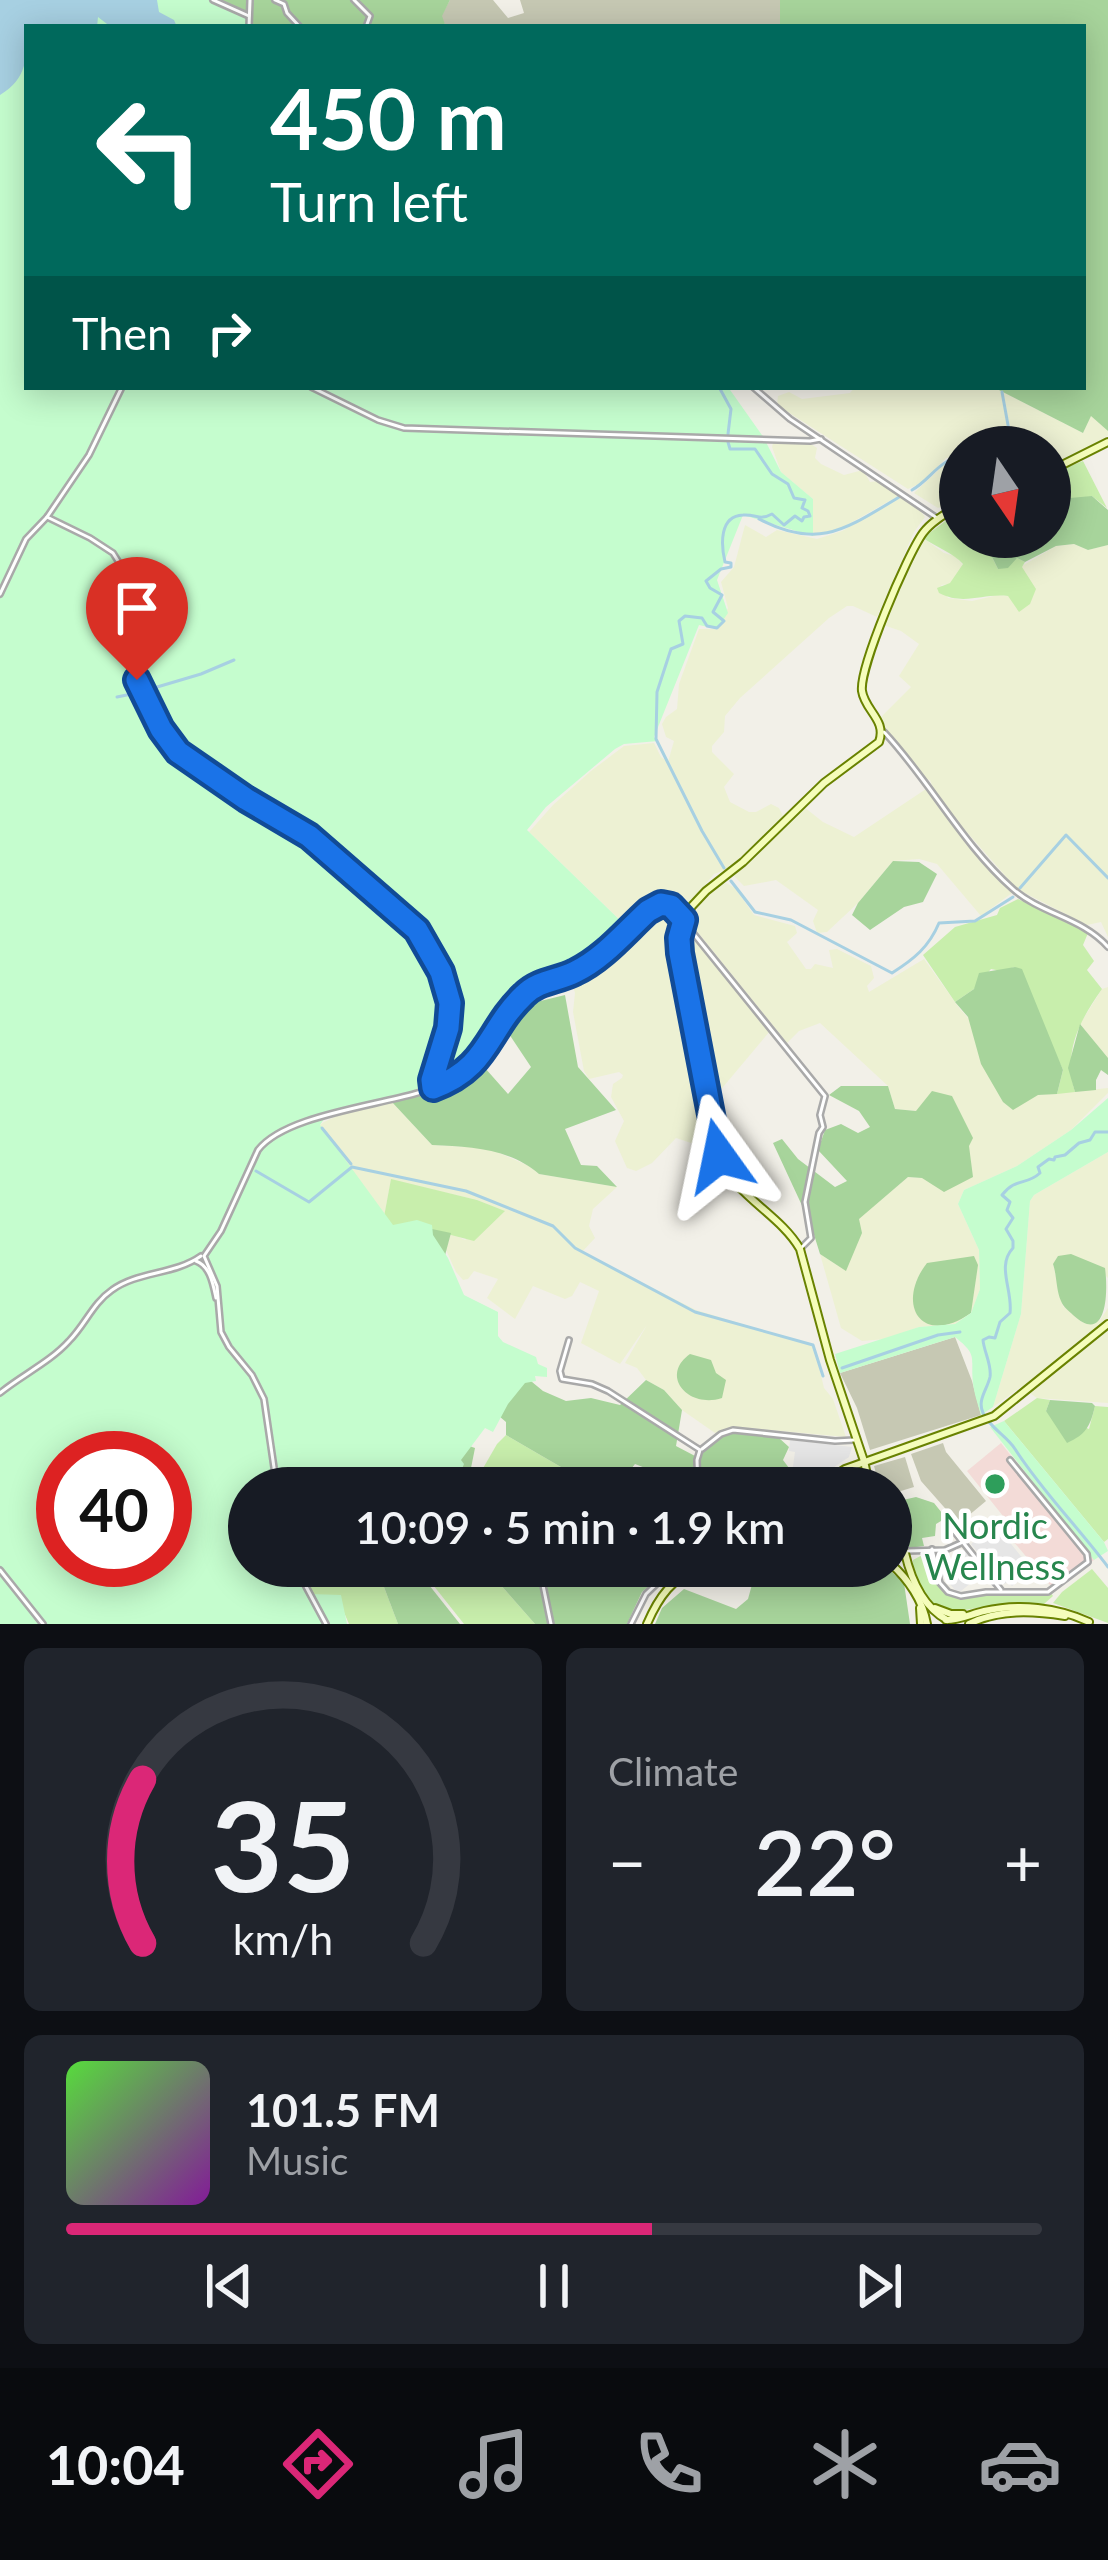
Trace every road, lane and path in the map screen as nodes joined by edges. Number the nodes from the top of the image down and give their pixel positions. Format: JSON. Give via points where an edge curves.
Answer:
{"nodes":[{"id":1,"x":214,"y":0,"type":"edge"},
{"id":2,"x":250,"y":0,"type":"edge"},
{"id":3,"x":274,"y":0,"type":"edge"},
{"id":4,"x":354,"y":0,"type":"edge"},
{"id":5,"x":284,"y":2,"type":"edge"},
{"id":6,"x":249,"y":16,"type":"junction"},
{"id":7,"x":249,"y":24,"type":"edge"},
{"id":8,"x":367,"y":24,"type":"edge"},
{"id":9,"x":121,"y":390,"type":"edge"},
{"id":10,"x":317,"y":390,"type":"edge"},
{"id":11,"x":756,"y":390,"type":"edge"},
{"id":12,"x":821,"y":439,"type":"junction"},
{"id":13,"x":1108,"y":442,"type":"edge"},
{"id":14,"x":1071,"y":460,"type":"edge"},
{"id":15,"x":47,"y":517,"type":"junction"},
{"id":16,"x":938,"y":519,"type":"joint"},
{"id":17,"x":0,"y":595,"type":"edge"},
{"id":18,"x":882,"y":730,"type":"junction"},
{"id":19,"x":684,"y":921,"type":"junction"},
{"id":20,"x":1108,"y":946,"type":"edge"},
{"id":21,"x":433,"y":1088,"type":"junction"},
{"id":22,"x":800,"y":1249,"type":"junction"},
{"id":23,"x":204,"y":1253,"type":"junction"},
{"id":24,"x":194,"y":1261,"type":"junction"},
{"id":25,"x":218,"y":1304,"type":"junction"},
{"id":26,"x":1108,"y":1324,"type":"edge"},
{"id":27,"x":569,"y":1340,"type":"dead end"},
{"id":28,"x":0,"y":1393,"type":"edge"},
{"id":29,"x":857,"y":1440,"type":"junction"},
{"id":30,"x":700,"y":1450,"type":"junction"},
{"id":31,"x":1010,"y":1460,"type":"dead end"},
{"id":32,"x":865,"y":1463,"type":"junction"},
{"id":33,"x":274,"y":1467,"type":"edge"},
{"id":34,"x":697,"y":1467,"type":"edge"},
{"id":35,"x":853,"y":1467,"type":"edge"},
{"id":36,"x":866,"y":1467,"type":"edge"},
{"id":37,"x":954,"y":1531,"type":"dead end"},
{"id":38,"x":963,"y":1542,"type":"junction"},
{"id":39,"x":921,"y":1550,"type":"junction"},
{"id":40,"x":932,"y":1550,"type":"junction"},
{"id":41,"x":912,"y":1551,"type":"edge"},
{"id":42,"x":912,"y":1558,"type":"edge"},
{"id":43,"x":0,"y":1570,"type":"edge"},
{"id":44,"x":912,"y":1579,"type":"edge"},
{"id":45,"x":912,"y":1586,"type":"edge"},
{"id":46,"x":306,"y":1587,"type":"edge"},
{"id":47,"x":543,"y":1587,"type":"edge"},
{"id":48,"x":651,"y":1587,"type":"edge"},
{"id":49,"x":668,"y":1587,"type":"edge"},
{"id":50,"x":1001,"y":1592,"type":"junction"},
{"id":51,"x":919,"y":1596,"type":"junction"},
{"id":52,"x":975,"y":1614,"type":"junction"},
{"id":53,"x":946,"y":1621,"type":"edge"},
{"id":54,"x":1093,"y":1623,"type":"edge"},
{"id":55,"x":43,"y":1624,"type":"edge"},
{"id":56,"x":326,"y":1624,"type":"edge"},
{"id":57,"x":551,"y":1624,"type":"edge"},
{"id":58,"x":631,"y":1624,"type":"edge"},
{"id":59,"x":646,"y":1624,"type":"edge"},
{"id":60,"x":926,"y":1624,"type":"edge"},
{"id":61,"x":969,"y":1624,"type":"edge"}],
"edges":[{"from":1,"to":6,"type":"street"},
{"from":2,"to":6,"type":"street"},
{"from":3,"to":5,"type":"street"},
{"from":4,"to":8,"type":"street","via":[[370,16]]},
{"from":6,"to":7,"type":"street"},
{"from":9,"to":15,"type":"street"},
{"from":10,"to":12,"type":"street","via":[[404,428]]},
{"from":11,"to":12,"type":"street"},
{"from":12,"to":16,"type":"street"},
{"from":13,"to":14,"type":"street"},
{"from":15,"to":17,"type":"street","via":[[26,539]]},
{"from":15,"to":21,"type":"street","via":[[118,561],[122,646],[178,752],[309,836],[417,930],[450,1003]]},
{"from":16,"to":18,"type":"street","via":[[897,585],[862,682]]},
{"from":18,"to":19,"type":"street","via":[[879,742],[706,891]]},
{"from":18,"to":20,"type":"street","via":[[1010,886]]},
{"from":19,"to":21,"type":"street","via":[[668,904],[657,906],[586,966],[530,989],[474,1064]]},
{"from":19,"to":22,"type":"street","via":[[680,953],[721,1162]]},
{"from":19,"to":22,"type":"street","via":[[825,1096],[805,1202],[811,1238]]},
{"from":21,"to":23,"type":"street","via":[[271,1136]]},
{"from":22,"to":29,"type":"street"},
{"from":23,"to":24,"type":"street"},
{"from":23,"to":25,"type":"street"},
{"from":24,"to":25,"type":"street","via":[[206,1270]]},
{"from":24,"to":28,"type":"street","via":[[115,1288],[66,1345]]},
{"from":25,"to":33,"type":"street","via":[[224,1338],[264,1399]]},
{"from":26,"to":32,"type":"street","via":[[994,1416]]},
{"from":27,"to":30,"type":"street","via":[[563,1380],[603,1388]]},
{"from":29,"to":30,"type":"street","via":[[734,1430]]},
{"from":29,"to":32,"type":"street"},
{"from":30,"to":34,"type":"street"},
{"from":31,"to":50,"type":"street","via":[[1089,1560],[1051,1591]]},
{"from":32,"to":35,"type":"street"},
{"from":32,"to":36,"type":"street"},
{"from":37,"to":38,"type":"street"},
{"from":38,"to":40,"type":"street"},
{"from":38,"to":50,"type":"street"},
{"from":39,"to":40,"type":"street"},
{"from":39,"to":41,"type":"street"},
{"from":39,"to":42,"type":"street"},
{"from":40,"to":50,"type":"street","via":[[948,1592]]},
{"from":43,"to":55,"type":"street"},
{"from":44,"to":51,"type":"street"},
{"from":45,"to":51,"type":"street"},
{"from":46,"to":56,"type":"street"},
{"from":47,"to":57,"type":"street"},
{"from":48,"to":58,"type":"street"},
{"from":49,"to":59,"type":"street"},
{"from":51,"to":52,"type":"street","via":[[941,1611]]},
{"from":51,"to":53,"type":"street"},
{"from":51,"to":60,"type":"street"},
{"from":52,"to":53,"type":"street"},
{"from":52,"to":54,"type":"street","via":[[1045,1609]]},
{"from":53,"to":60,"type":"street"},
{"from":54,"to":61,"type":"street","via":[[1016,1612]]}]}
